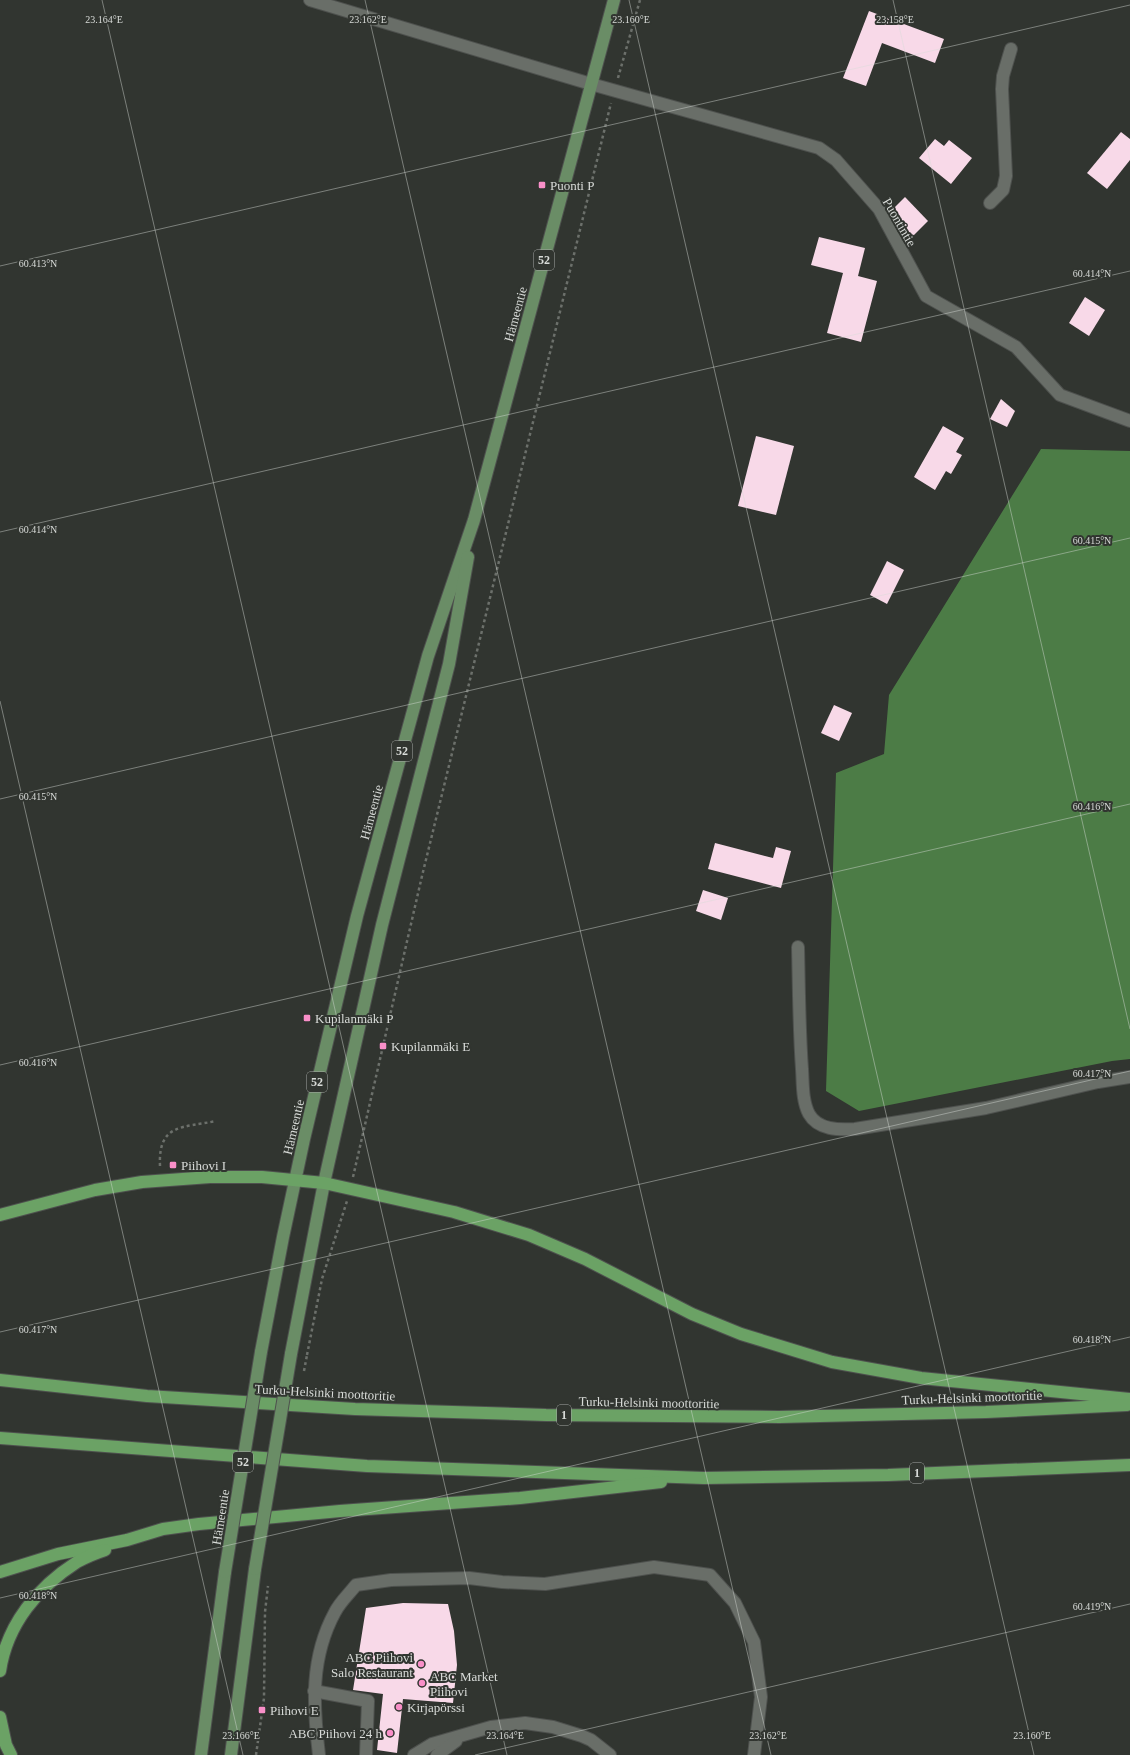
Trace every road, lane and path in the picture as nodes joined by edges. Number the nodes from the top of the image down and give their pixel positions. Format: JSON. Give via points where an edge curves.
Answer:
{"nodes":[{"id":1,"x":310,"y":0,"type":"edge"},
{"id":2,"x":614,"y":0,"type":"edge"},
{"id":3,"x":640,"y":0,"type":"edge"},
{"id":4,"x":1010,"y":49,"type":"dead end"},
{"id":5,"x":592,"y":84,"type":"junction"},
{"id":6,"x":614,"y":90,"type":"junction"},
{"id":7,"x":990,"y":203,"type":"dead end"},
{"id":8,"x":1130,"y":420,"type":"edge"},
{"id":9,"x":474,"y":520,"type":"junction"},
{"id":10,"x":798,"y":947,"type":"dead end"},
{"id":11,"x":1130,"y":1077,"type":"edge"},
{"id":12,"x":216,"y":1121,"type":"dead end"},
{"id":13,"x":160,"y":1166,"type":"dead end"},
{"id":14,"x":295,"y":1180,"type":"junction"},
{"id":15,"x":324,"y":1183,"type":"junction"},
{"id":16,"x":351,"y":1189,"type":"junction"},
{"id":17,"x":0,"y":1216,"type":"edge"},
{"id":18,"x":307,"y":1356,"type":"dead end"},
{"id":19,"x":0,"y":1380,"type":"edge"},
{"id":20,"x":1130,"y":1399,"type":"edge"},
{"id":21,"x":1130,"y":1405,"type":"edge"},
{"id":22,"x":0,"y":1438,"type":"edge"},
{"id":23,"x":1130,"y":1465,"type":"edge"},
{"id":24,"x":704,"y":1478,"type":"junction"},
{"id":25,"x":127,"y":1540,"type":"junction"},
{"id":26,"x":0,"y":1572,"type":"edge"},
{"id":27,"x":269,"y":1582,"type":"dead end"},
{"id":28,"x":0,"y":1671,"type":"edge"},
{"id":29,"x":314,"y":1691,"type":"junction"},
{"id":30,"x":0,"y":1717,"type":"edge"},
{"id":31,"x":462,"y":1736,"type":"junction"},
{"id":32,"x":11,"y":1755,"type":"edge"},
{"id":33,"x":201,"y":1755,"type":"edge"},
{"id":34,"x":231,"y":1755,"type":"edge"},
{"id":35,"x":256,"y":1755,"type":"edge"},
{"id":36,"x":319,"y":1755,"type":"edge"},
{"id":37,"x":366,"y":1755,"type":"edge"},
{"id":38,"x":414,"y":1755,"type":"edge"},
{"id":39,"x":437,"y":1755,"type":"edge"},
{"id":40,"x":610,"y":1755,"type":"edge"},
{"id":41,"x":754,"y":1755,"type":"edge"}],
"edges":[{"from":1,"to":5,"type":"street","name":"Puontintie"},
{"from":2,"to":5,"type":"main road","name":"Hämeentie","number":"52"},
{"from":3,"to":6,"type":"path"},
{"from":4,"to":7,"type":"street","via":[[1002,89],[1006,176],[1003,190]]},
{"from":5,"to":6,"type":"street","name":"Puontintie"},
{"from":5,"to":9,"type":"main road","name":"Hämeentie","number":"52"},
{"from":6,"to":8,"type":"street","name":"Puontintie","via":[[819,148],[828,153],[879,209],[926,296],[1016,347],[1060,395]]},
{"from":6,"to":16,"type":"path","via":[[422,876]]},
{"from":9,"to":14,"type":"main road","name":"Hämeentie","number":"52","via":[[428,656],[359,908]]},
{"from":9,"to":15,"type":"main road","name":"Hämeentie","number":"52","via":[[449,664],[382,925]]},
{"from":10,"to":11,"type":"street","via":[[801,1057],[806,1105],[812,1118],[827,1128],[855,1130],[970,1111]]},
{"from":12,"to":13,"type":"path","via":[[176,1129],[166,1135],[161,1146]]},
{"from":14,"to":15,"type":"highway"},
{"from":14,"to":17,"type":"highway","via":[[262,1176],[142,1182],[95,1190]]},
{"from":14,"to":33,"type":"main road","name":"Hämeentie","number":"52","bridge":true,"via":[[261,1352],[225,1572]]},
{"from":15,"to":16,"type":"highway"},
{"from":15,"to":34,"type":"main road","name":"Hämeentie","number":"52","bridge":true,"via":[[291,1354],[255,1569]]},
{"from":16,"to":18,"type":"path","via":[[322,1279]]},
{"from":16,"to":20,"type":"highway","via":[[454,1212],[529,1235],[585,1259],[692,1314],[741,1334],[832,1362],[921,1378]]},
{"from":19,"to":21,"type":"highway","name":"Turku-Helsinki moottoritie","number":"1","via":[[193,1399],[355,1409],[546,1415],[779,1417],[986,1412]]},
{"from":22,"to":24,"type":"highway","number":"1","via":[[367,1466]]},
{"from":23,"to":24,"type":"highway","number":"1","via":[[888,1475]]},
{"from":24,"to":25,"type":"highway","via":[[520,1498],[199,1524],[162,1530]]},
{"from":25,"to":26,"type":"highway","via":[[58,1554]]},
{"from":25,"to":28,"type":"highway","via":[[78,1561],[40,1592],[17,1621],[3,1653]]},
{"from":27,"to":35,"type":"path","via":[[265,1612],[264,1698]]},
{"from":29,"to":36,"type":"street"},
{"from":29,"to":37,"type":"street","via":[[368,1701]]},
{"from":29,"to":41,"type":"street","via":[[321,1646],[335,1611],[356,1585],[391,1580],[469,1578],[545,1584],[654,1567],[710,1574],[735,1603],[754,1642],[761,1698]]},
{"from":30,"to":32,"type":"highway","via":[[6,1745]]},
{"from":31,"to":38,"type":"street","via":[[432,1744]]},
{"from":31,"to":39,"type":"street"},
{"from":31,"to":40,"type":"street","via":[[491,1727],[525,1723],[553,1727],[582,1736]]}]}
